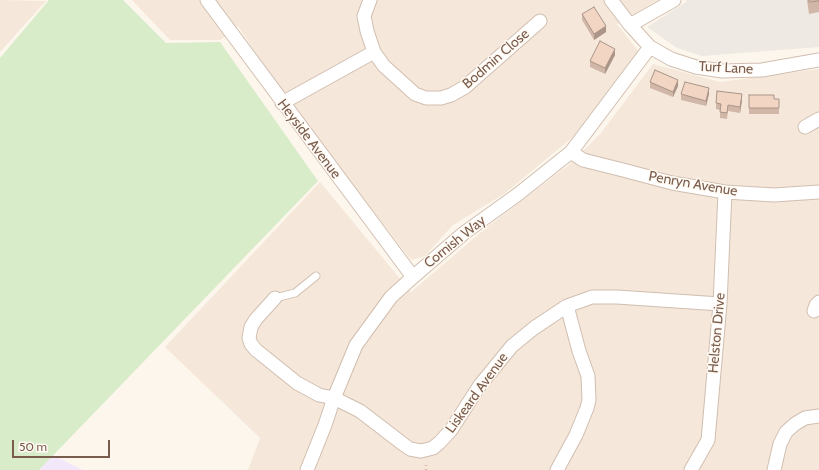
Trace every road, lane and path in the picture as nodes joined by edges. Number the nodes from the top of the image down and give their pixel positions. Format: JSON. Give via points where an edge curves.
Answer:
{"nodes":[{"id":1,"x":207,"y":0,"type":"edge"},
{"id":2,"x":370,"y":0,"type":"edge"},
{"id":3,"x":611,"y":0,"type":"edge"},
{"id":4,"x":674,"y":0,"type":"edge"},
{"id":5,"x":540,"y":21,"type":"dead end"},
{"id":6,"x":630,"y":25,"type":"junction"},
{"id":7,"x":650,"y":47,"type":"junction"},
{"id":8,"x":374,"y":52,"type":"junction"},
{"id":9,"x":819,"y":60,"type":"edge"},
{"id":10,"x":282,"y":102,"type":"junction"},
{"id":11,"x":819,"y":119,"type":"edge"},
{"id":12,"x":804,"y":127,"type":"dead end"},
{"id":13,"x":571,"y":152,"type":"junction"},
{"id":14,"x":725,"y":192,"type":"junction"},
{"id":15,"x":819,"y":192,"type":"edge"},
{"id":16,"x":316,"y":276,"type":"dead end"},
{"id":17,"x":412,"y":277,"type":"junction"},
{"id":18,"x":275,"y":298,"type":"joint"},
{"id":19,"x":720,"y":304,"type":"junction"},
{"id":20,"x":567,"y":306,"type":"junction"},
{"id":21,"x":334,"y":398,"type":"junction"},
{"id":22,"x":819,"y":416,"type":"edge"},
{"id":23,"x":307,"y":470,"type":"edge"},
{"id":24,"x":557,"y":470,"type":"edge"},
{"id":25,"x":691,"y":470,"type":"edge"},
{"id":26,"x":774,"y":470,"type":"edge"}],
"edges":[{"from":1,"to":10,"type":"street","name":"Heyside Avenue"},
{"from":2,"to":8,"type":"street","name":"Bodmin Close","via":[[364,16]]},
{"from":3,"to":6,"type":"street","name":"Turf Lane"},
{"from":4,"to":6,"type":"street"},
{"from":5,"to":8,"type":"street","name":"Bodmin Close","via":[[465,88],[441,98],[426,98],[415,94],[384,66]]},
{"from":6,"to":7,"type":"street","name":"Turf Lane"},
{"from":7,"to":9,"type":"street","name":"Turf Lane","via":[[671,59],[696,67],[722,71],[762,70]]},
{"from":7,"to":13,"type":"street","name":"Cornish Way"},
{"from":8,"to":10,"type":"street"},
{"from":10,"to":17,"type":"street","name":"Heyside Avenue"},
{"from":11,"to":12,"type":"street"},
{"from":13,"to":14,"type":"street","name":"Penryn Avenue","via":[[583,160],[672,183]]},
{"from":13,"to":17,"type":"street","name":"Cornish Way","via":[[464,233]]},
{"from":14,"to":15,"type":"street","name":"Penryn Avenue","via":[[774,195]]},
{"from":14,"to":19,"type":"street","name":"Helston Drive"},
{"from":16,"to":18,"type":"lane","via":[[295,293]]},
{"from":17,"to":21,"type":"street","name":"Cornish Way","via":[[391,298],[356,345]]},
{"from":18,"to":21,"type":"street","name":"Liskeard Avenue","via":[[251,327],[251,344],[298,383],[319,395]]},
{"from":19,"to":20,"type":"street","name":"Liskeard Avenue","via":[[592,297]]},
{"from":19,"to":25,"type":"street","name":"Helston Drive","via":[[708,440]]},
{"from":20,"to":21,"type":"street","name":"Liskeard Avenue","via":[[512,346],[480,385],[450,430],[433,448],[421,451],[410,449],[360,411]]},
{"from":20,"to":24,"type":"street","via":[[588,376],[589,400],[576,434]]},
{"from":21,"to":23,"type":"street","name":"Cornish Way"},
{"from":22,"to":26,"type":"street","via":[[804,418],[786,432],[780,444]]}]}
